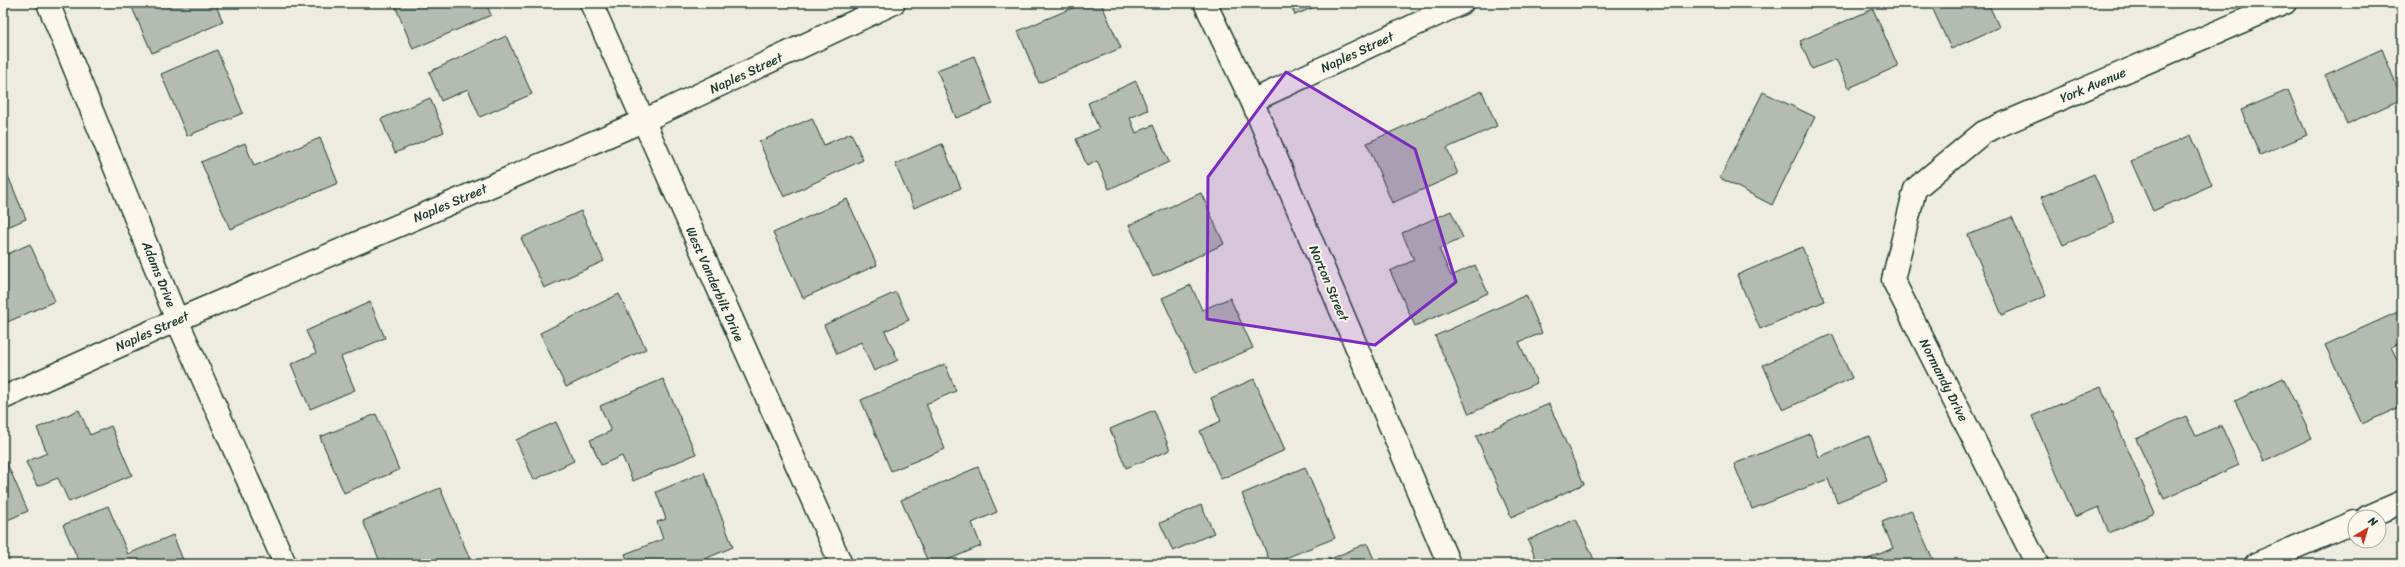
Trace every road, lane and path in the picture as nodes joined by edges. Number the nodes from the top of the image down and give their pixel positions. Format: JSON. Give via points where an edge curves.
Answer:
{"nodes":[{"id":1,"x":48,"y":3,"type":"edge"},
{"id":2,"x":591,"y":3,"type":"edge"},
{"id":3,"x":894,"y":3,"type":"edge"},
{"id":4,"x":1205,"y":3,"type":"edge"},
{"id":5,"x":1462,"y":3,"type":"edge"},
{"id":6,"x":2285,"y":3,"type":"edge"},
{"id":7,"x":1252,"y":101,"type":"junction"},
{"id":8,"x":643,"y":121,"type":"junction"},
{"id":9,"x":1915,"y":189,"type":"joint"},
{"id":10,"x":177,"y":320,"type":"junction"},
{"id":11,"x":3,"y":398,"type":"edge"},
{"id":12,"x":2402,"y":502,"type":"edge"},
{"id":13,"x":2386,"y":509,"type":"edge"},
{"id":14,"x":2347,"y":525,"type":"edge"},
{"id":15,"x":285,"y":564,"type":"edge"},
{"id":16,"x":841,"y":564,"type":"edge"},
{"id":17,"x":1449,"y":564,"type":"edge"},
{"id":18,"x":2037,"y":564,"type":"edge"},
{"id":19,"x":2256,"y":564,"type":"edge"}],
"edges":[{"from":1,"to":10,"type":"street","name":"Adams Drive"},
{"from":2,"to":8,"type":"street","name":"West Vanderbilt Drive"},
{"from":3,"to":8,"type":"street","name":"Naples Street"},
{"from":4,"to":7,"type":"street","name":"Norton Street"},
{"from":5,"to":7,"type":"street","name":"Naples Street"},
{"from":6,"to":9,"type":"street","name":"York Avenue","via":[[1984,132]]},
{"from":7,"to":17,"type":"street","name":"Norton Street"},
{"from":8,"to":10,"type":"street","name":"Naples Street"},
{"from":8,"to":16,"type":"street","name":"West Vanderbilt Drive"},
{"from":9,"to":18,"type":"street","name":"Normandy Drive","via":[[1893,280]]},
{"from":10,"to":11,"type":"street","name":"Naples Street"},
{"from":10,"to":15,"type":"street","name":"Adams Drive"},
{"from":12,"to":13,"type":"street"},
{"from":14,"to":19,"type":"street"}]}
